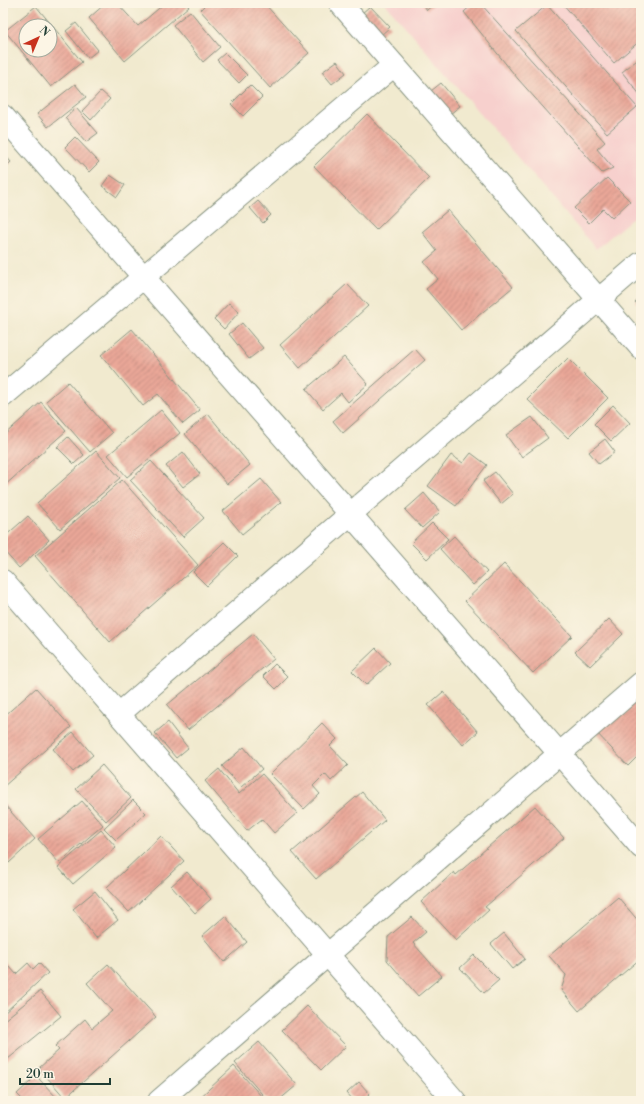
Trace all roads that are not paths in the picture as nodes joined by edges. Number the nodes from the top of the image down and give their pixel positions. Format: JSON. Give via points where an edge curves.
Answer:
{"nodes":[{"id":1,"x":340,"y":3,"type":"edge"},
{"id":2,"x":394,"y":65,"type":"junction"},
{"id":3,"x":3,"y":116,"type":"edge"},
{"id":4,"x":641,"y":263,"type":"edge"},
{"id":5,"x":143,"y":277,"type":"junction"},
{"id":6,"x":598,"y":300,"type":"junction"},
{"id":7,"x":641,"y":348,"type":"edge"},
{"id":8,"x":3,"y":396,"type":"edge"},
{"id":9,"x":350,"y":514,"type":"junction"},
{"id":10,"x":3,"y":581,"type":"edge"},
{"id":11,"x":641,"y":683,"type":"edge"},
{"id":12,"x":119,"y":714,"type":"junction"},
{"id":13,"x":559,"y":754,"type":"junction"},
{"id":14,"x":641,"y":847,"type":"edge"},
{"id":15,"x":328,"y":954,"type":"junction"},
{"id":16,"x":159,"y":1101,"type":"edge"},
{"id":17,"x":455,"y":1101,"type":"edge"}],
"edges":[{"from":1,"to":2,"type":"street"},
{"from":2,"to":5,"type":"street"},
{"from":2,"to":6,"type":"street"},
{"from":3,"to":5,"type":"street"},
{"from":4,"to":6,"type":"street"},
{"from":5,"to":8,"type":"street"},
{"from":5,"to":9,"type":"street"},
{"from":6,"to":7,"type":"street"},
{"from":6,"to":9,"type":"street"},
{"from":9,"to":12,"type":"street"},
{"from":9,"to":13,"type":"street"},
{"from":10,"to":12,"type":"street"},
{"from":11,"to":13,"type":"street"},
{"from":12,"to":15,"type":"street"},
{"from":13,"to":14,"type":"street"},
{"from":13,"to":15,"type":"street"},
{"from":15,"to":16,"type":"street"},
{"from":15,"to":17,"type":"street"}]}
